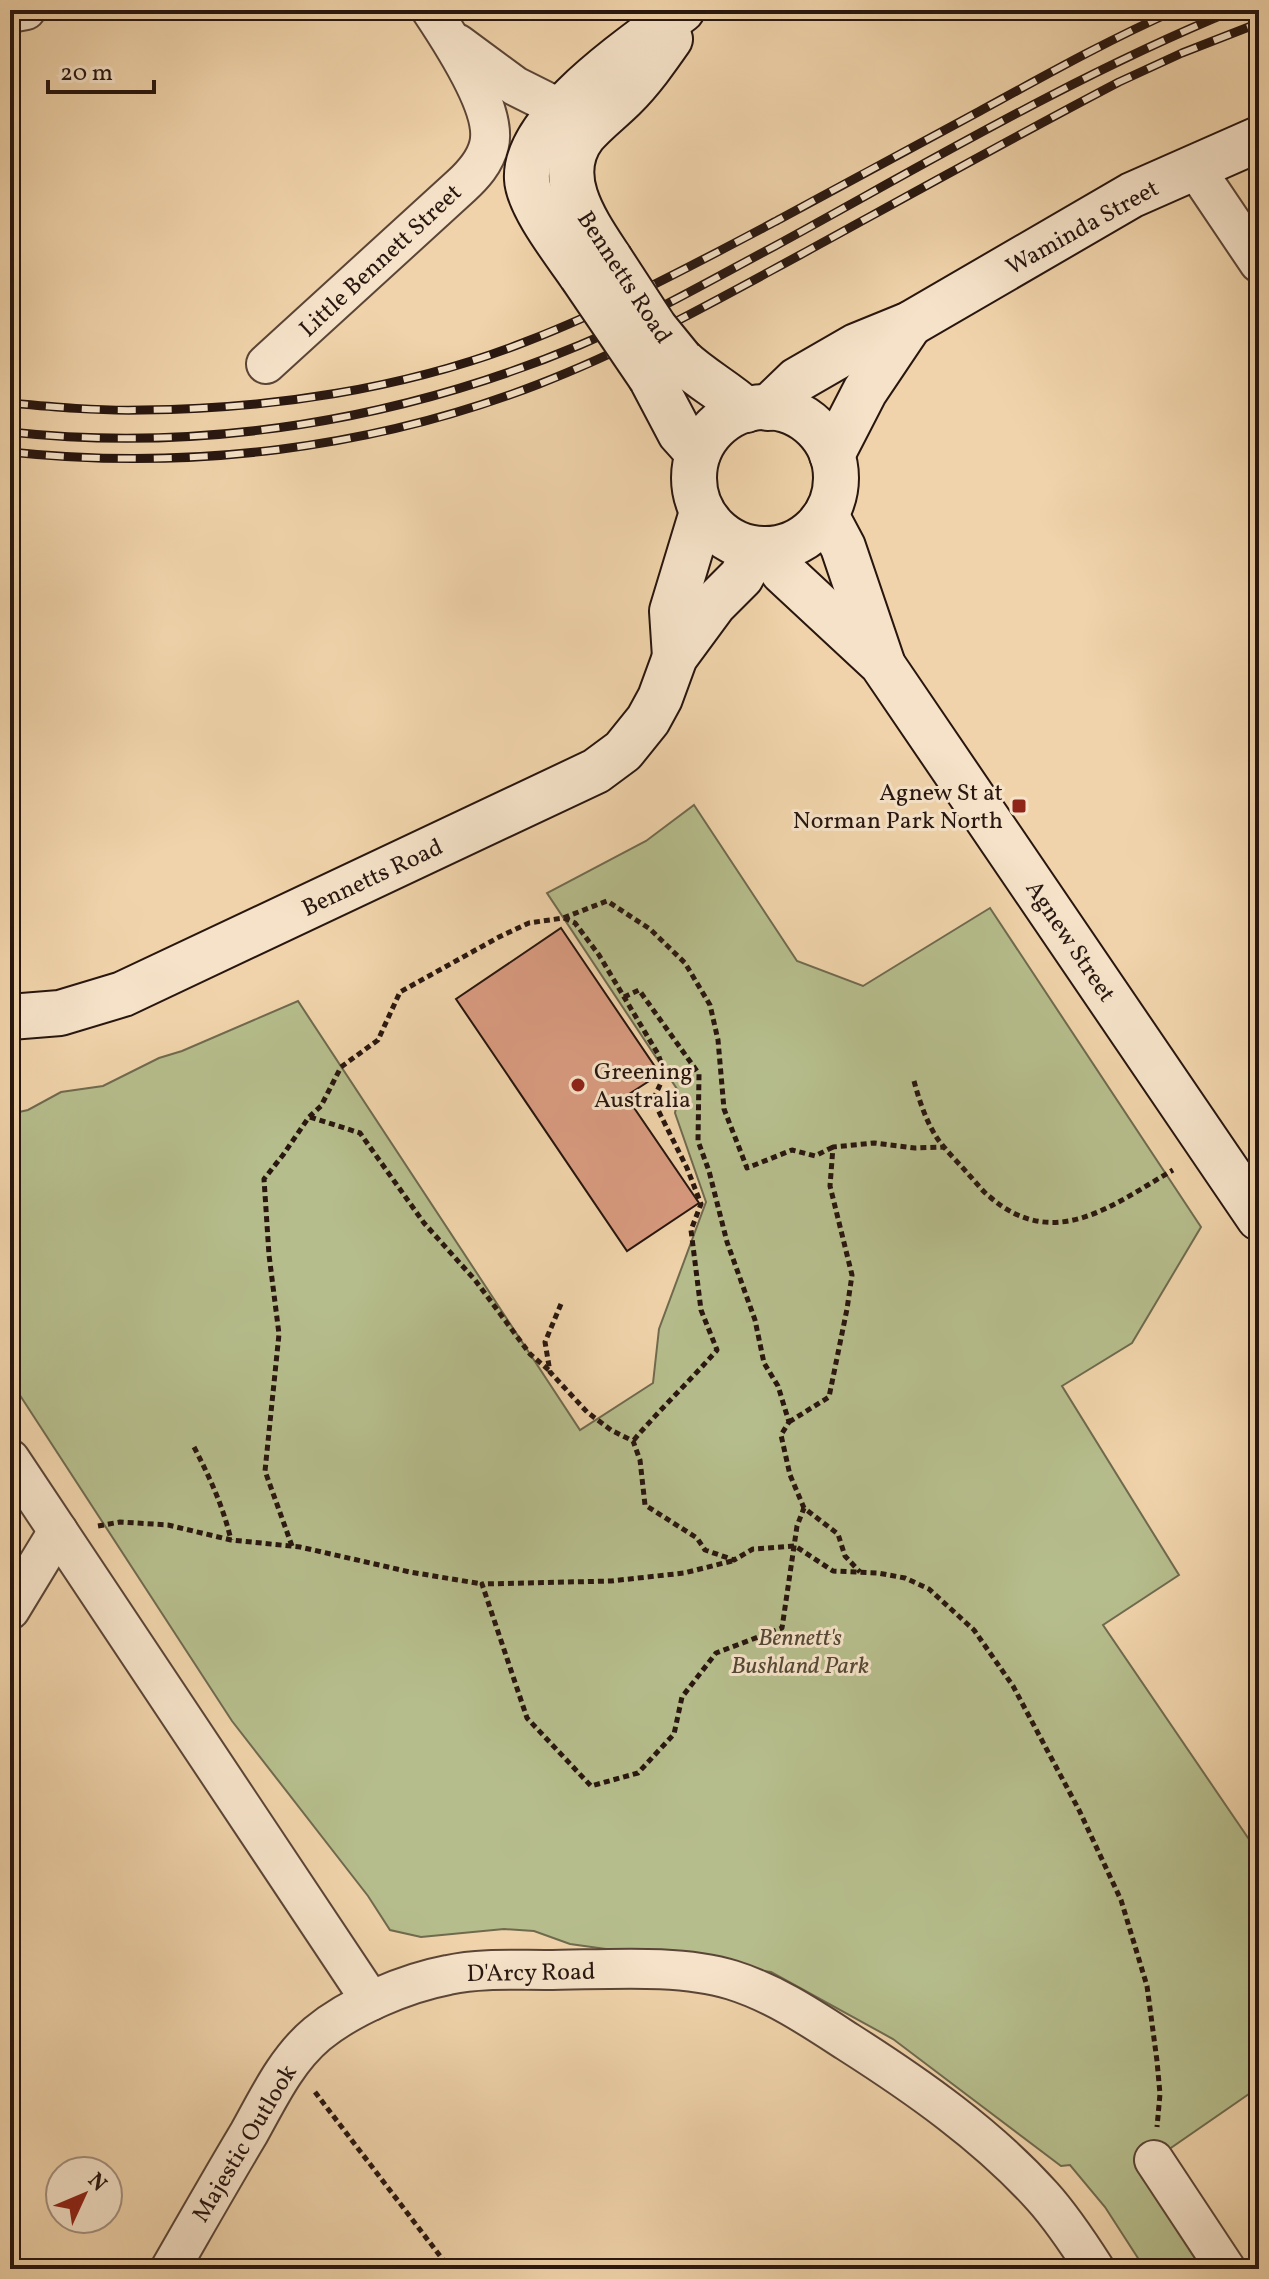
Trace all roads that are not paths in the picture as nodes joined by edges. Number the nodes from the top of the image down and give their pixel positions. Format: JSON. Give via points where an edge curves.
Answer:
{"nodes":[{"id":1,"x":26,"y":10,"type":"edge"},
{"id":2,"x":682,"y":10,"type":"edge"},
{"id":3,"x":692,"y":10,"type":"edge"},
{"id":4,"x":10,"y":13,"type":"edge"},
{"id":5,"x":440,"y":24,"type":"edge"},
{"id":6,"x":561,"y":109,"type":"junction"},
{"id":7,"x":1259,"y":139,"type":"edge"},
{"id":8,"x":1195,"y":168,"type":"junction"},
{"id":9,"x":1259,"y":263,"type":"edge"},
{"id":10,"x":596,"y":267,"type":"junction"},
{"id":11,"x":910,"y":324,"type":"junction"},
{"id":12,"x":266,"y":364,"type":"dead end"},
{"id":13,"x":666,"y":369,"type":"junction"},
{"id":14,"x":757,"y":409,"type":"junction"},
{"id":15,"x":698,"y":453,"type":"junction"},
{"id":16,"x":832,"y":455,"type":"junction"},
{"id":17,"x":702,"y":512,"type":"junction"},
{"id":18,"x":826,"y":515,"type":"junction"},
{"id":19,"x":762,"y":549,"type":"junction"},
{"id":20,"x":675,"y":657,"type":"junction"},
{"id":21,"x":882,"y":664,"type":"junction"},
{"id":22,"x":10,"y":1017,"type":"edge"},
{"id":23,"x":1259,"y":1218,"type":"edge"},
{"id":24,"x":10,"y":1459,"type":"edge"},
{"id":25,"x":58,"y":1531,"type":"junction"},
{"id":26,"x":10,"y":1610,"type":"edge"},
{"id":27,"x":371,"y":2001,"type":"junction"},
{"id":28,"x":1154,"y":2160,"type":"dead end"},
{"id":29,"x":170,"y":2269,"type":"edge"},
{"id":30,"x":1095,"y":2269,"type":"edge"},
{"id":31,"x":1226,"y":2269,"type":"edge"}],
"edges":[{"from":1,"to":4,"type":"street"},
{"from":2,"to":6,"type":"main road","name":"Bennetts Road"},
{"from":3,"to":10,"type":"main road","name":"Bennetts Road","via":[[641,77],[577,147],[574,196]]},
{"from":5,"to":6,"type":"street","via":[[515,86]]},
{"from":5,"to":12,"type":"street","name":"Little Bennett Street","via":[[485,107],[487,152],[466,181]]},
{"from":6,"to":10,"type":"main road","name":"Bennetts Road","via":[[539,138],[527,179],[562,248]]},
{"from":7,"to":8,"type":"main road","name":"Waminda Street"},
{"from":8,"to":9,"type":"street"},
{"from":8,"to":11,"type":"main road","name":"Waminda Street","via":[[1132,195]]},
{"from":10,"to":13,"type":"main road","name":"Bennetts Road","bridge":true,"via":[[655,328]]},
{"from":11,"to":14,"type":"main road","name":"Waminda Street","via":[[820,366]]},
{"from":11,"to":16,"type":"main road","name":"Waminda Street","via":[[865,391]]},
{"from":13,"to":14,"type":"main road","name":"Bennetts Road","via":[[707,381]]},
{"from":13,"to":15,"type":"main road","name":"Bennetts Road","via":[[680,433]]},
{"from":14,"to":15,"type":"main road","via":[[726,419]]},
{"from":14,"to":16,"type":"main road","via":[[789,412],[807,421]]},
{"from":15,"to":17,"type":"main road","via":[[695,493]]},
{"from":16,"to":18,"type":"main road","via":[[834,496]]},
{"from":17,"to":19,"type":"main road","via":[[735,543]]},
{"from":17,"to":20,"type":"main road","name":"Bennetts Road","via":[[672,611]]},
{"from":18,"to":19,"type":"main road","via":[[791,545]]},
{"from":18,"to":21,"type":"main road","name":"Agnew Street","via":[[843,547]]},
{"from":19,"to":20,"type":"main road","name":"Bennetts Road"},
{"from":19,"to":21,"type":"main road","name":"Agnew Street"},
{"from":20,"to":22,"type":"main road","name":"Bennetts Road","via":[[648,720],[623,751],[596,771],[123,994],[60,1013]]},
{"from":21,"to":23,"type":"main road","name":"Agnew Street"},
{"from":24,"to":25,"type":"street"},
{"from":25,"to":26,"type":"street"},
{"from":25,"to":27,"type":"street"},
{"from":27,"to":29,"type":"street","name":"Majestic Outlook","via":[[317,2034],[290,2064]]},
{"from":27,"to":30,"type":"street","name":"D'Arcy Road","via":[[447,1975],[482,1970],[662,1970],[751,1986],[855,2047],[975,2133],[1041,2195]]},
{"from":28,"to":31,"type":"street"}]}
